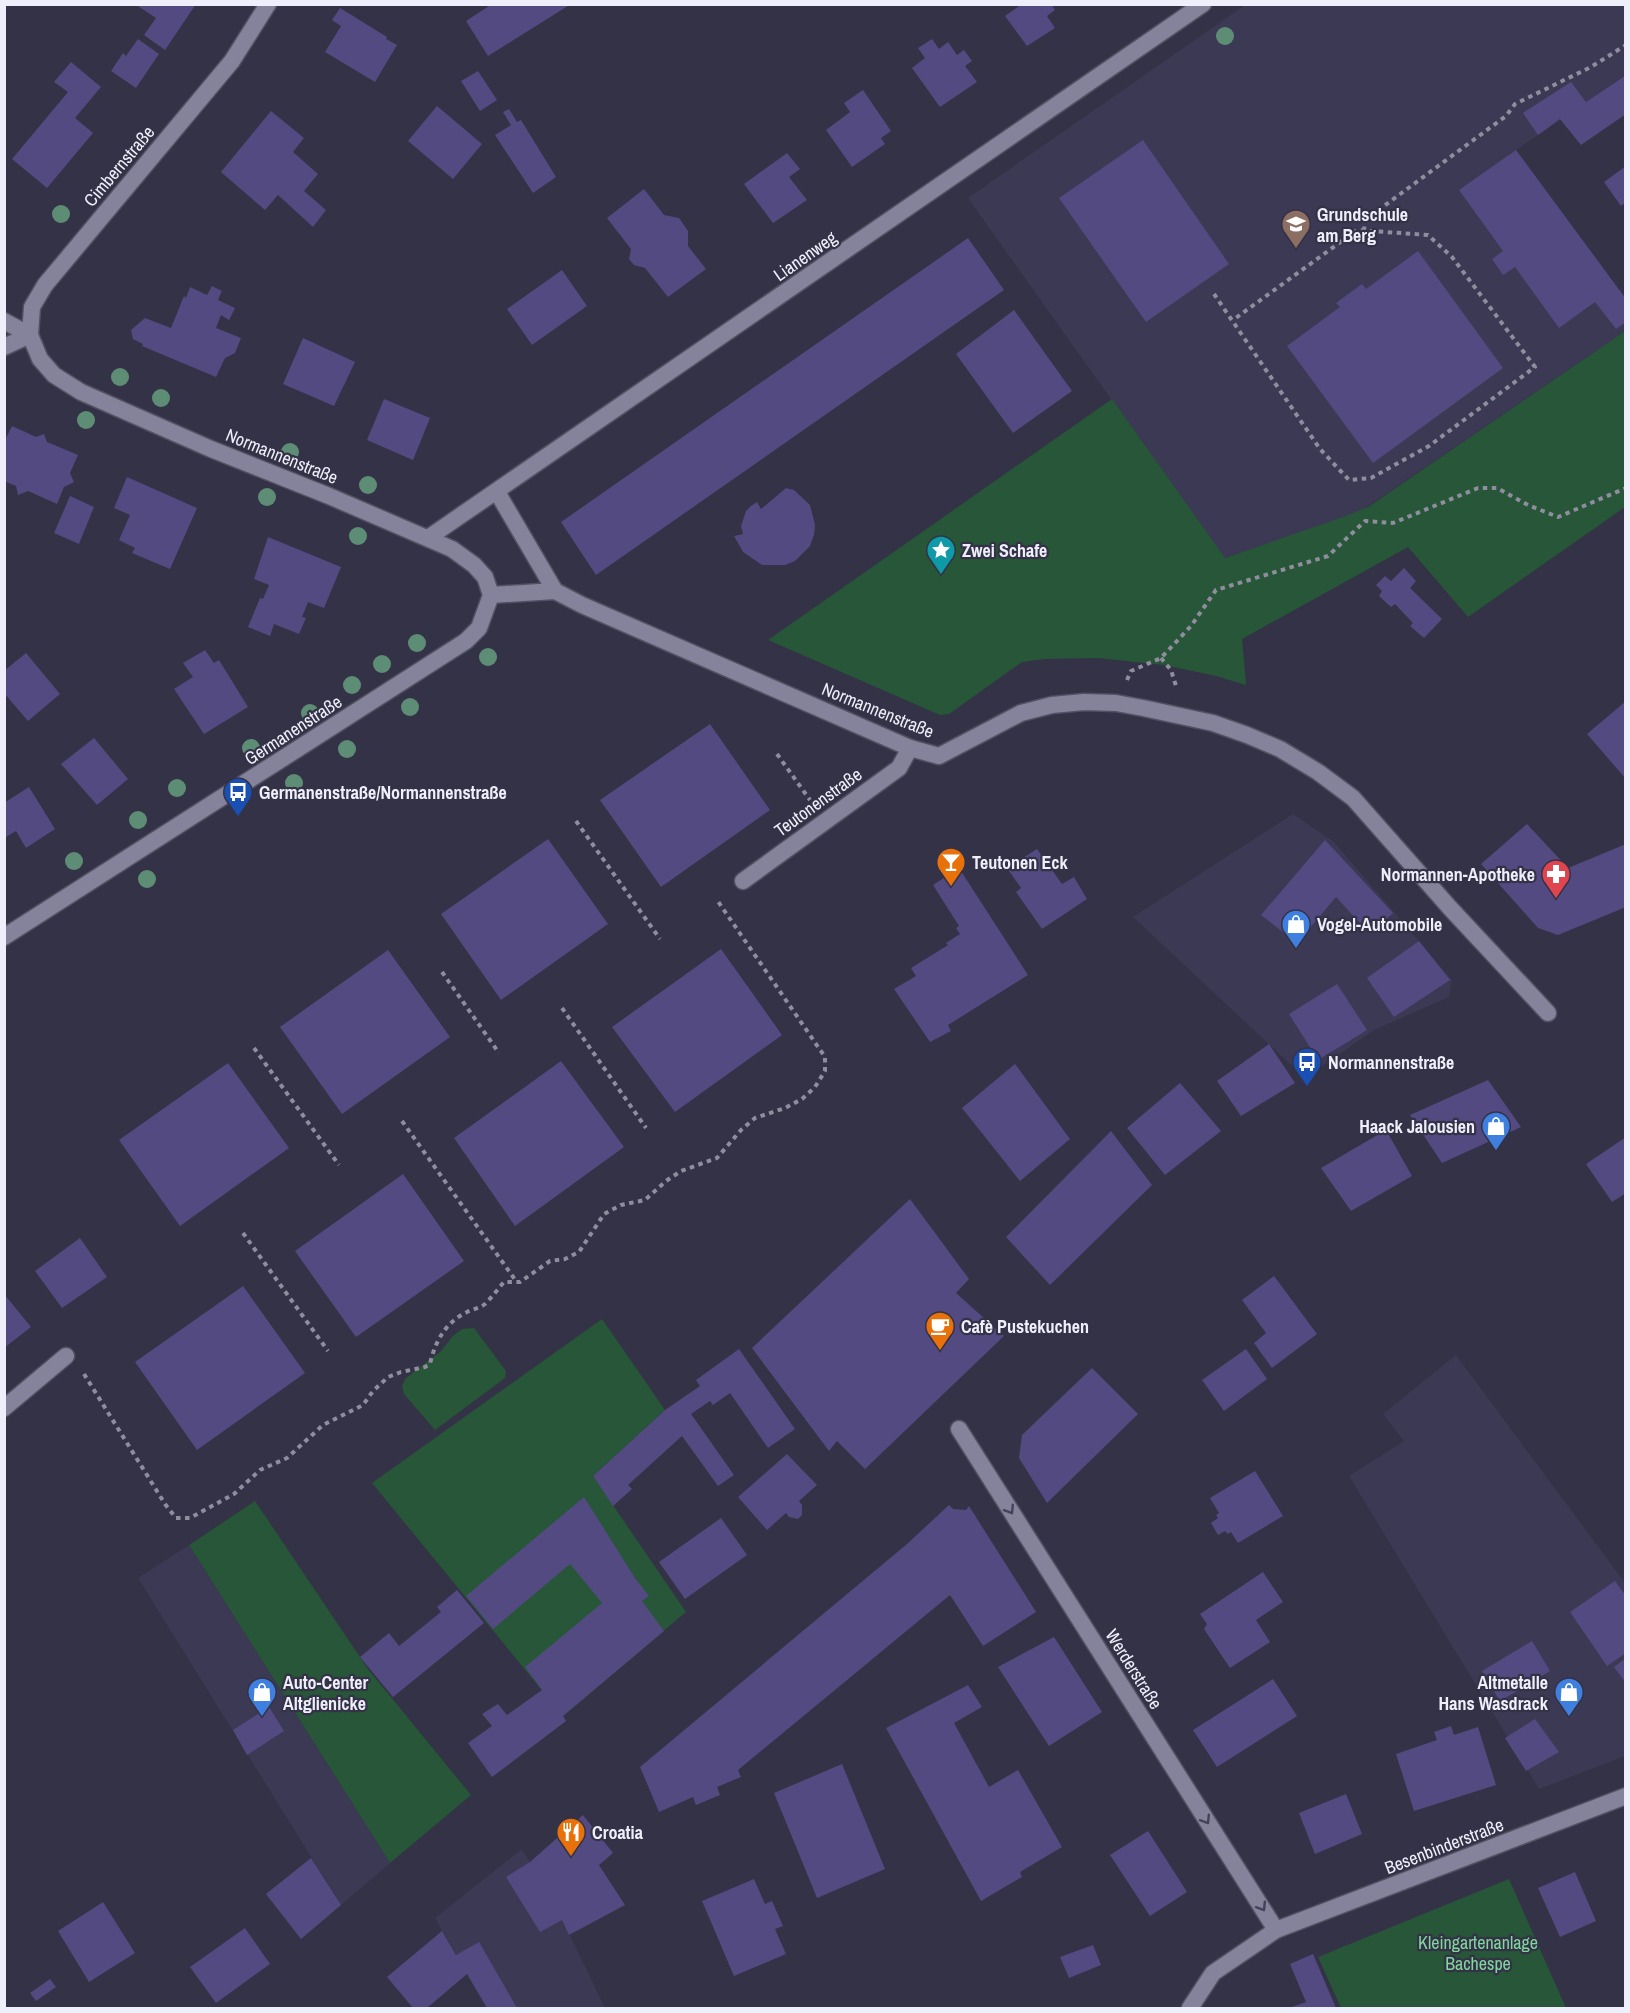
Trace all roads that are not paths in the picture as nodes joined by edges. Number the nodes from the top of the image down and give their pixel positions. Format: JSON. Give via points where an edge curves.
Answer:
{"nodes":[{"id":1,"x":268,"y":4,"type":"edge"},
{"id":2,"x":1203,"y":4,"type":"edge"},
{"id":3,"x":4,"y":321,"type":"edge"},
{"id":4,"x":30,"y":334,"type":"junction"},
{"id":5,"x":4,"y":347,"type":"edge"},
{"id":6,"x":497,"y":492,"type":"junction"},
{"id":7,"x":428,"y":538,"type":"junction"},
{"id":8,"x":555,"y":591,"type":"junction"},
{"id":9,"x":491,"y":595,"type":"junction"},
{"id":10,"x":910,"y":748,"type":"junction"},
{"id":11,"x":743,"y":881,"type":"dead end"},
{"id":12,"x":4,"y":937,"type":"edge"},
{"id":13,"x":1548,"y":1013,"type":"dead end"},
{"id":14,"x":66,"y":1356,"type":"dead end"},
{"id":15,"x":4,"y":1408,"type":"edge"},
{"id":16,"x":959,"y":1429,"type":"dead end"},
{"id":17,"x":1626,"y":1796,"type":"edge"},
{"id":18,"x":1276,"y":1930,"type":"junction"},
{"id":19,"x":1190,"y":2008,"type":"edge"}],
"edges":[{"from":1,"to":4,"type":"street","name":"Cimbernstraße","via":[[232,61],[45,285],[32,307]]},
{"from":2,"to":6,"type":"street","name":"Lianenweg"},
{"from":3,"to":4,"type":"street"},
{"from":4,"to":5,"type":"street"},
{"from":4,"to":7,"type":"street","name":"Normannenstraße","via":[[39,358],[54,375],[81,393]]},
{"from":6,"to":7,"type":"street","name":"Lianenweg"},
{"from":6,"to":8,"type":"street"},
{"from":7,"to":9,"type":"street","name":"Normannenstraße","via":[[474,565],[485,577]]},
{"from":8,"to":9,"type":"street"},
{"from":8,"to":10,"type":"street","name":"Normannenstraße"},
{"from":9,"to":12,"type":"street","name":"Germanenstraße","via":[[479,628],[466,641]]},
{"from":10,"to":11,"type":"street","name":"Teutonenstraße","via":[[899,768]]},
{"from":10,"to":13,"type":"street","name":"Normannenstraße","via":[[939,756],[1021,713],[1084,702],[1143,708],[1213,723],[1247,735],[1280,749],[1353,798]]},
{"from":14,"to":15,"type":"street"},
{"from":16,"to":18,"type":"street","name":"Werderstraße","one_way":true},
{"from":17,"to":18,"type":"street","name":"Besenbinderstraße"},
{"from":18,"to":19,"type":"street","name":"Besenbinderstraße","via":[[1213,1973]]}]}
